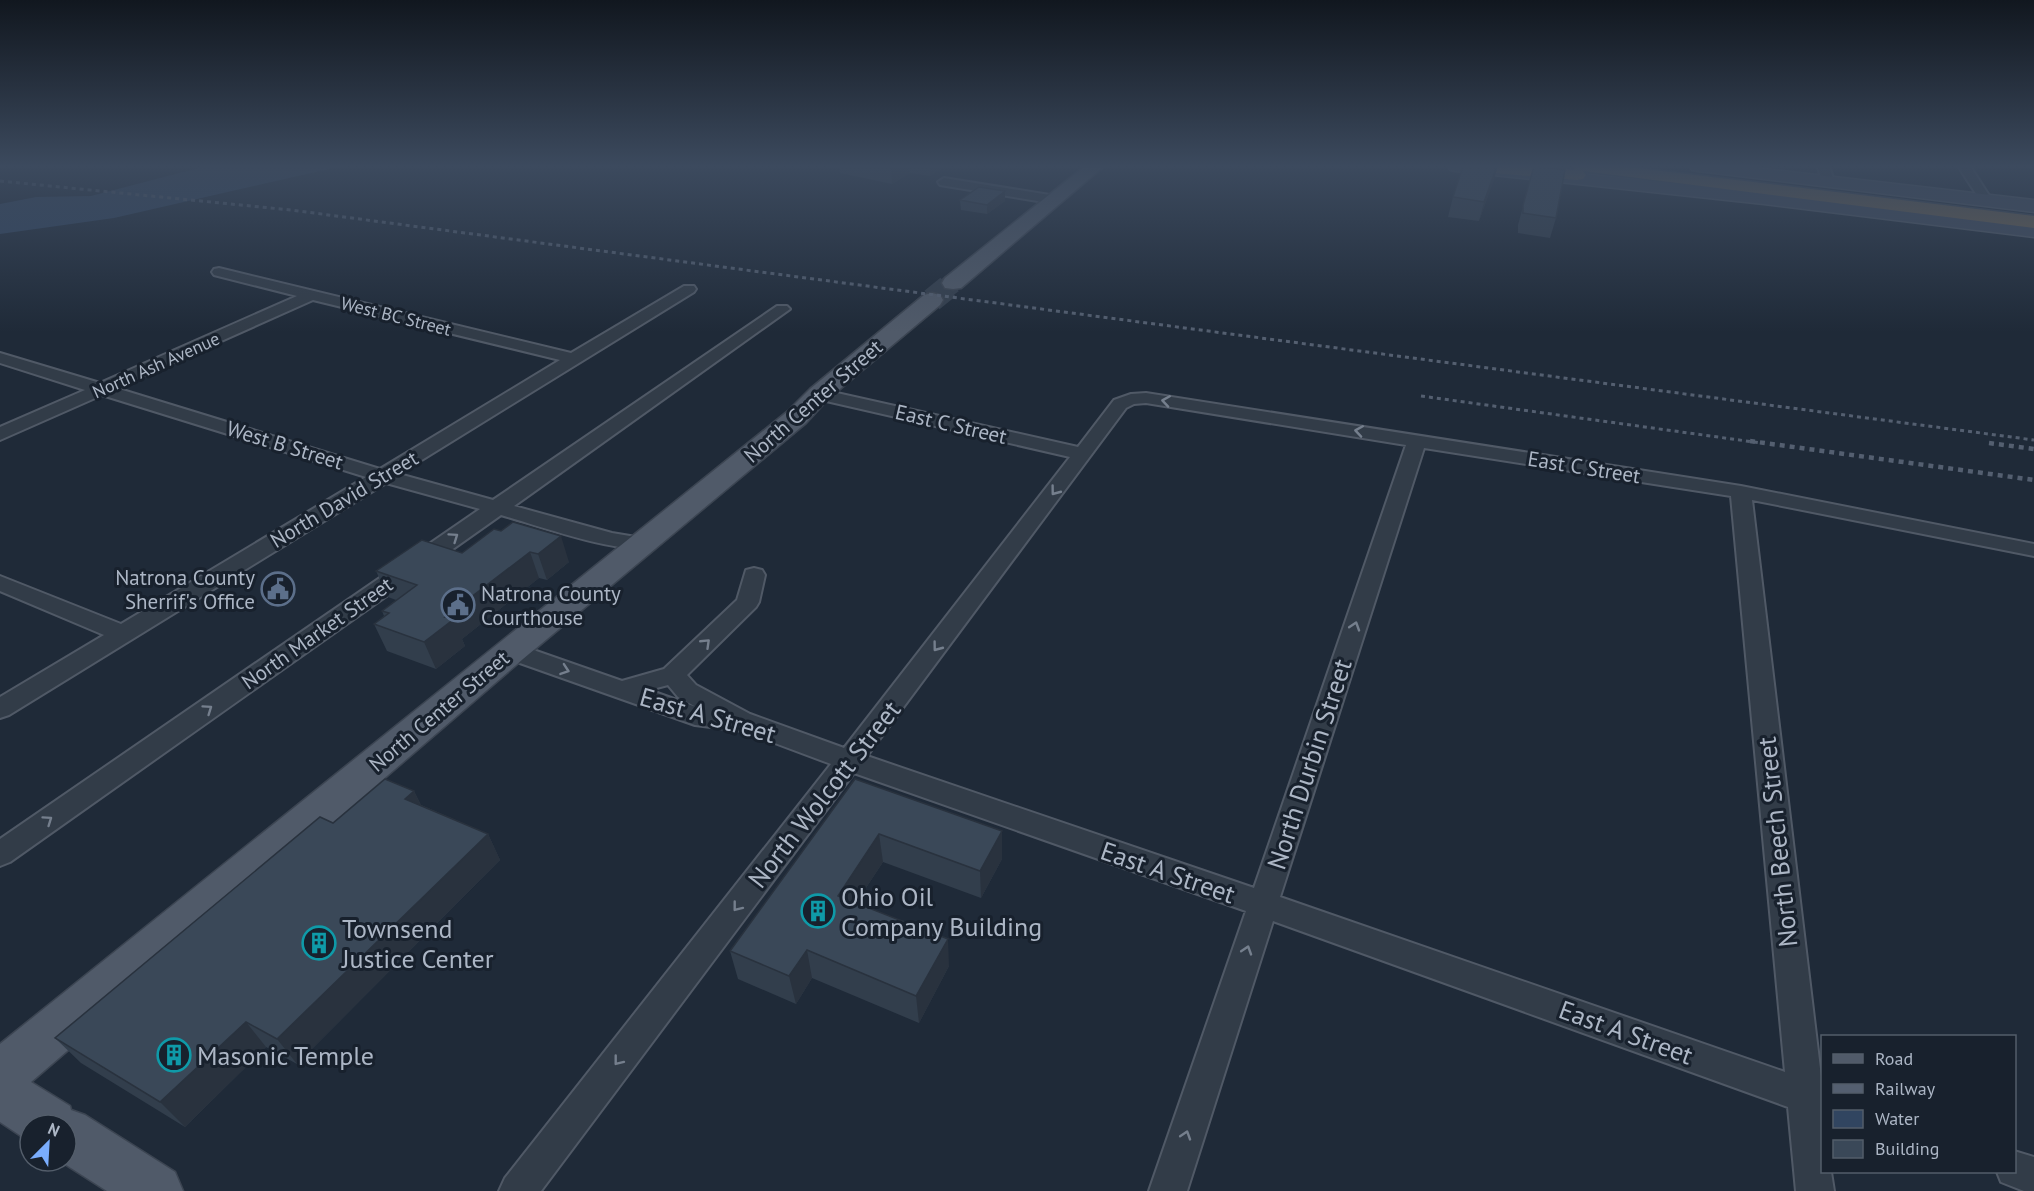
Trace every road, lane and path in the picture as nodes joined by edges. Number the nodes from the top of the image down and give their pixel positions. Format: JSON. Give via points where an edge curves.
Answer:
{"nodes":[{"id":1,"x":1029,"y":222,"type":"edge"},
{"id":2,"x":1957,"y":222,"type":"edge"},
{"id":3,"x":2034,"y":231,"type":"edge"},
{"id":4,"x":219,"y":272,"type":"dead end"},
{"id":5,"x":953,"y":283,"type":"tunnel mouth"},
{"id":6,"x":689,"y":289,"type":"dead end"},
{"id":7,"x":311,"y":295,"type":"junction"},
{"id":8,"x":932,"y":300,"type":"tunnel mouth"},
{"id":9,"x":782,"y":309,"type":"dead end"},
{"id":10,"x":0,"y":358,"type":"edge"},
{"id":11,"x":574,"y":359,"type":"junction"},
{"id":12,"x":102,"y":389,"type":"junction"},
{"id":13,"x":819,"y":394,"type":"junction"},
{"id":14,"x":1131,"y":399,"type":"joint"},
{"id":15,"x":0,"y":434,"type":"edge"},
{"id":16,"x":1417,"y":441,"type":"junction"},
{"id":17,"x":1083,"y":454,"type":"junction"},
{"id":18,"x":383,"y":476,"type":"junction"},
{"id":19,"x":1741,"y":492,"type":"junction"},
{"id":20,"x":496,"y":507,"type":"junction"},
{"id":21,"x":641,"y":543,"type":"junction"},
{"id":22,"x":2034,"y":550,"type":"edge"},
{"id":23,"x":754,"y":575,"type":"dead end"},
{"id":24,"x":0,"y":583,"type":"edge"},
{"id":25,"x":124,"y":634,"type":"junction"},
{"id":26,"x":511,"y":651,"type":"junction"},
{"id":27,"x":673,"y":675,"type":"junction"},
{"id":28,"x":620,"y":690,"type":"junction"},
{"id":29,"x":0,"y":709,"type":"edge"},
{"id":30,"x":745,"y":722,"type":"junction"},
{"id":31,"x":850,"y":761,"type":"junction"},
{"id":32,"x":0,"y":854,"type":"edge"},
{"id":33,"x":1262,"y":905,"type":"junction"},
{"id":34,"x":0,"y":1076,"type":"edge"},
{"id":35,"x":0,"y":1092,"type":"edge"},
{"id":36,"x":1813,"y":1099,"type":"edge"},
{"id":37,"x":32,"y":1113,"type":"edge"},
{"id":38,"x":78,"y":1142,"type":"edge"},
{"id":39,"x":2016,"y":1170,"type":"edge"},
{"id":40,"x":2034,"y":1176,"type":"edge"},
{"id":41,"x":156,"y":1191,"type":"edge"},
{"id":42,"x":518,"y":1191,"type":"edge"},
{"id":43,"x":1168,"y":1191,"type":"edge"},
{"id":44,"x":1815,"y":1191,"type":"edge"}],
"edges":[{"from":1,"to":5,"type":"main road"},
{"from":2,"to":3,"type":"main road"},
{"from":4,"to":7,"type":"street","name":"West BC Street"},
{"from":6,"to":11,"type":"street","name":"North David Street"},
{"from":7,"to":11,"type":"street","name":"West BC Street"},
{"from":7,"to":12,"type":"street","name":"North Ash Avenue"},
{"from":8,"to":13,"type":"main road","name":"North Center Street"},
{"from":9,"to":20,"type":"street","name":"North Market Street"},
{"from":10,"to":12,"type":"street","name":"West B Street"},
{"from":11,"to":18,"type":"street","name":"North David Street"},
{"from":12,"to":15,"type":"street","name":"North Ash Avenue"},
{"from":12,"to":18,"type":"street","name":"West B Street"},
{"from":13,"to":17,"type":"street","name":"East C Street"},
{"from":13,"to":21,"type":"main road","name":"North Center Street","via":[[797,417]]},
{"from":16,"to":14,"type":"street","name":"East C Street","one_way":true,"via":[[1146,398]]},
{"from":14,"to":17,"type":"street","name":"North Wolcott Street","via":[[1120,404]]},
{"from":16,"to":19,"type":"street","name":"East C Street"},
{"from":33,"to":16,"type":"street","name":"North Durbin Street","one_way":true},
{"from":17,"to":31,"type":"street","name":"North Wolcott Street","one_way":true},
{"from":18,"to":20,"type":"street","name":"West B Street"},
{"from":18,"to":25,"type":"street","name":"North David Street"},
{"from":19,"to":22,"type":"street","name":"East C Street"},
{"from":19,"to":36,"type":"street","name":"North Beech Street"},
{"from":20,"to":21,"type":"street","name":"West B Street","via":[[611,539]]},
{"from":32,"to":20,"type":"street","name":"North Market Street","one_way":true},
{"from":21,"to":26,"type":"main road","name":"North Center Street"},
{"from":27,"to":23,"type":"street","one_way":true,"via":[[748,602]]},
{"from":24,"to":25,"type":"street"},
{"from":25,"to":29,"type":"street","name":"North David Street"},
{"from":26,"to":28,"type":"street","name":"East A Street","one_way":true},
{"from":26,"to":34,"type":"main road","name":"North Center Street"},
{"from":27,"to":28,"type":"street"},
{"from":27,"to":30,"type":"street","via":[[687,691]]},
{"from":28,"to":30,"type":"street","name":"East A Street","via":[[704,719]]},
{"from":30,"to":31,"type":"street","name":"East A Street"},
{"from":31,"to":33,"type":"street","name":"East A Street"},
{"from":31,"to":42,"type":"street","name":"North Wolcott Street","one_way":true},
{"from":33,"to":36,"type":"street","name":"East A Street"},
{"from":43,"to":33,"type":"street","name":"North Durbin Street","one_way":true},
{"from":35,"to":37,"type":"main road"},
{"from":36,"to":44,"type":"street","name":"North Beech Street"},
{"from":38,"to":41,"type":"main road"},
{"from":39,"to":40,"type":"street"}]}
